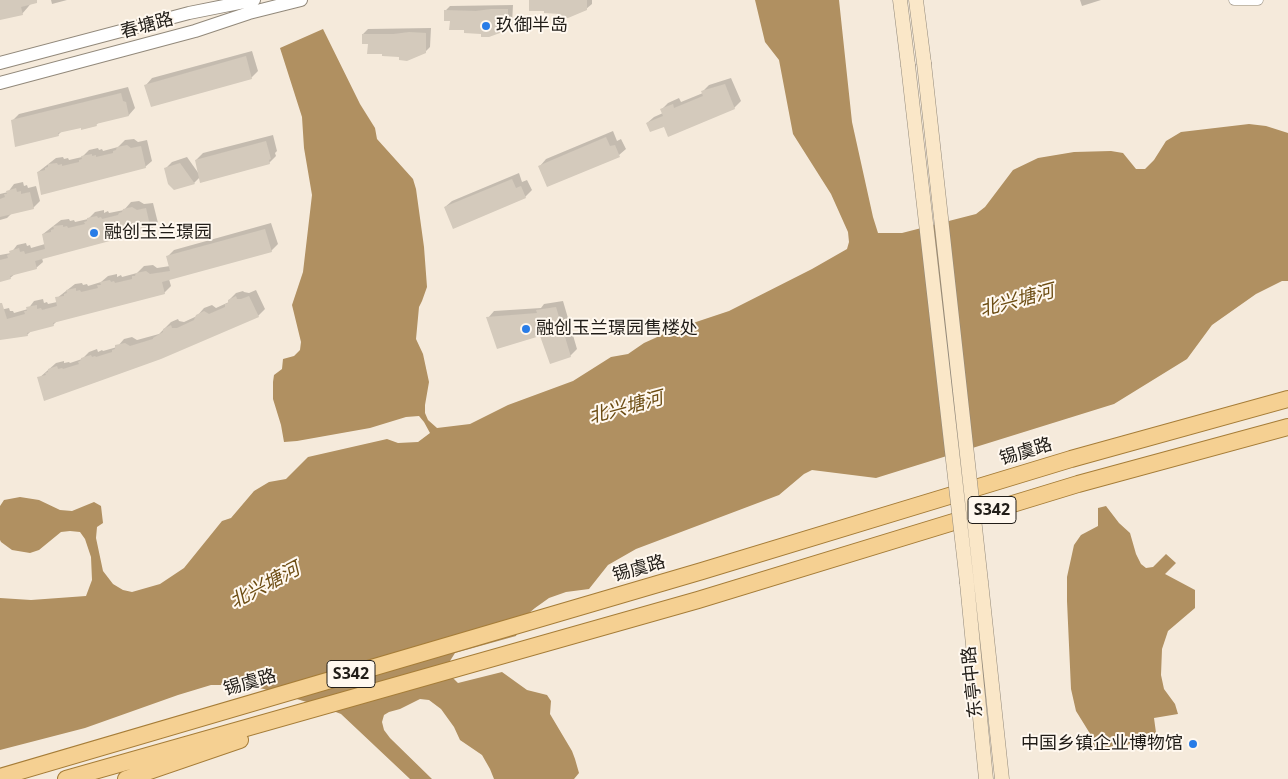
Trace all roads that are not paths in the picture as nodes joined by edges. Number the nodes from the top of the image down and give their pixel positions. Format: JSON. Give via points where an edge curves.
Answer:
{"nodes":[{"id":1,"x":301,"y":0,"type":"edge"},
{"id":2,"x":900,"y":0,"type":"edge"},
{"id":3,"x":916,"y":0,"type":"edge"},
{"id":4,"x":1234,"y":0,"type":"edge"},
{"id":5,"x":1258,"y":0,"type":"edge"},
{"id":6,"x":250,"y":5,"type":"edge"},
{"id":7,"x":0,"y":63,"type":"edge"},
{"id":8,"x":0,"y":83,"type":"edge"},
{"id":9,"x":1288,"y":399,"type":"edge"},
{"id":10,"x":1288,"y":427,"type":"edge"},
{"id":11,"x":362,"y":695,"type":"junction"},
{"id":12,"x":0,"y":777,"type":"edge"},
{"id":13,"x":66,"y":779,"type":"edge"},
{"id":14,"x":126,"y":779,"type":"edge"},
{"id":15,"x":986,"y":779,"type":"edge"},
{"id":16,"x":1002,"y":779,"type":"edge"}],
"edges":[{"from":1,"to":6,"type":"street","name":"春塘路"},
{"from":2,"to":15,"type":"main road","name":"东亭中路","bridge":true,"via":[[967,583]]},
{"from":3,"to":16,"type":"main road","name":"东亭中路","bridge":true},
{"from":4,"to":5,"type":"street"},
{"from":6,"to":7,"type":"street","name":"春塘路","via":[[189,13]]},
{"from":6,"to":8,"type":"street","name":"春塘路","via":[[195,31]]},
{"from":9,"to":12,"type":"main road","name":"锡虞路","number":"S342","via":[[1071,459]]},
{"from":10,"to":11,"type":"main road","number":"S342","via":[[1078,484],[698,600]]},
{"from":11,"to":13,"type":"main road","number":"S342"},
{"from":11,"to":14,"type":"main road"}]}
